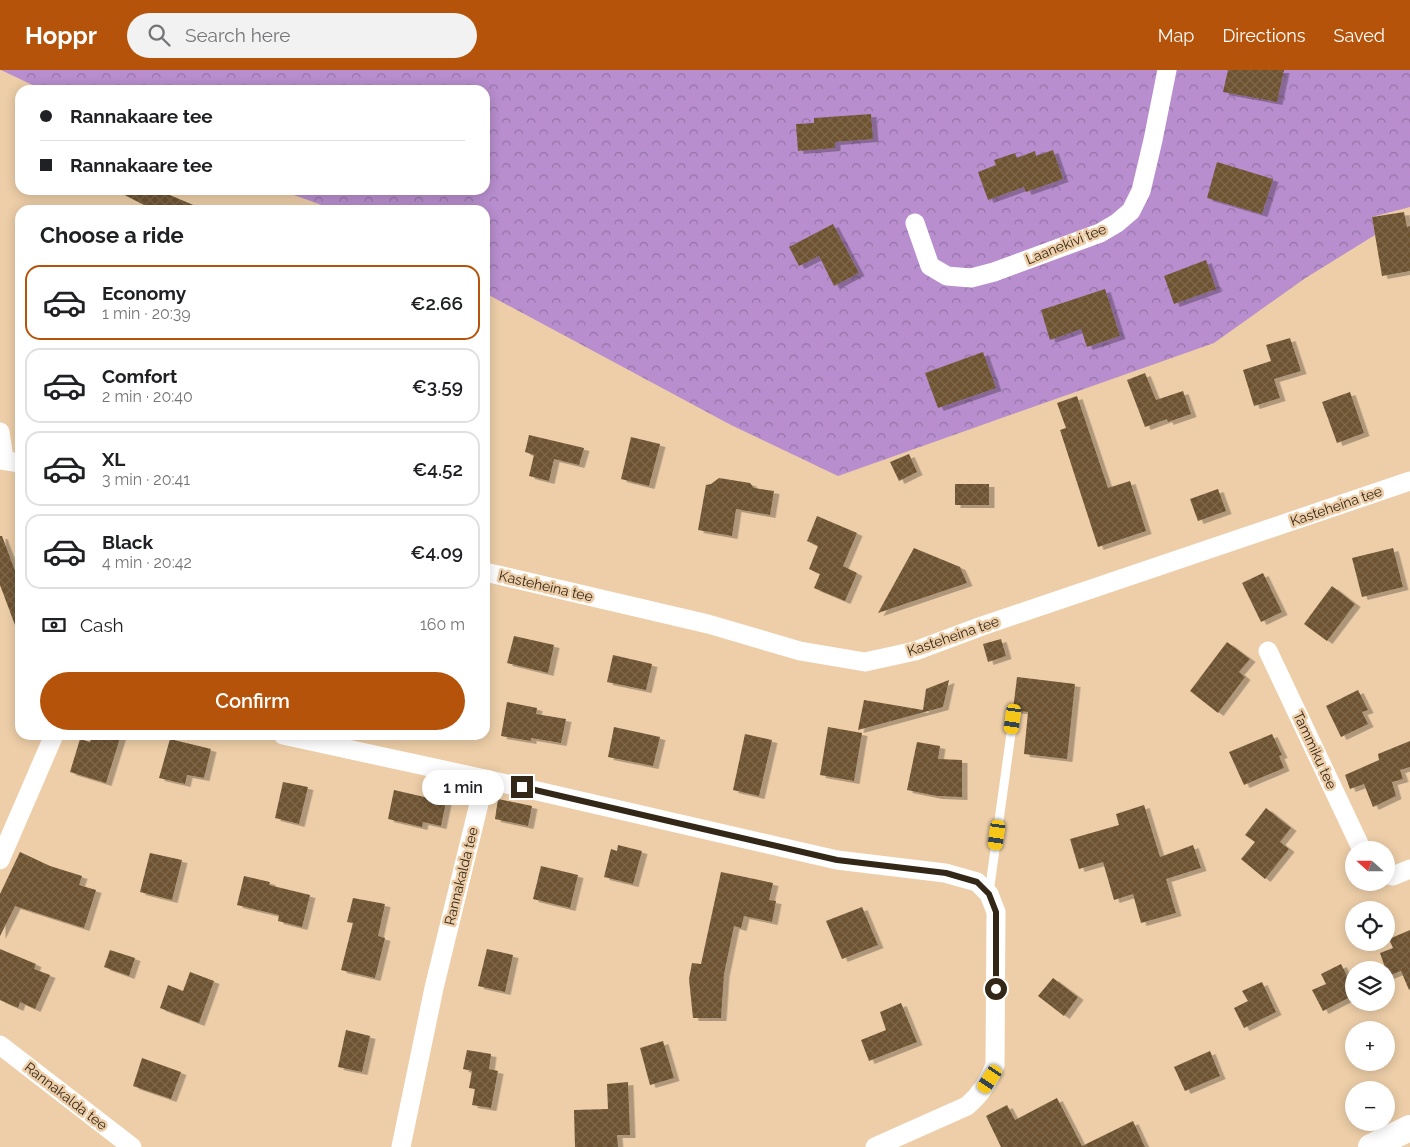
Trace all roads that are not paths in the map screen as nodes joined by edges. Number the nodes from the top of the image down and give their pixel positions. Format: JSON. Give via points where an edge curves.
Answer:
{"nodes":[{"id":1,"x":1167,"y":70,"type":"edge"},
{"id":2,"x":916,"y":223,"type":"dead end"},
{"id":3,"x":0,"y":432,"type":"edge"},
{"id":4,"x":8,"y":461,"type":"edge"},
{"id":5,"x":1410,"y":481,"type":"edge"},
{"id":6,"x":490,"y":573,"type":"edge"},
{"id":7,"x":1268,"y":651,"type":"dead end"},
{"id":8,"x":1013,"y":719,"type":"dead end"},
{"id":9,"x":52,"y":740,"type":"edge"},
{"id":10,"x":306,"y":740,"type":"edge"},
{"id":11,"x":485,"y":779,"type":"junction"},
{"id":12,"x":1358,"y":841,"type":"edge"},
{"id":13,"x":0,"y":860,"type":"edge"},
{"id":14,"x":1410,"y":869,"type":"edge"},
{"id":15,"x":1395,"y":875,"type":"edge"},
{"id":16,"x":989,"y":894,"type":"junction"},
{"id":17,"x":0,"y":1044,"type":"edge"},
{"id":18,"x":1410,"y":1128,"type":"edge"},
{"id":19,"x":132,"y":1147,"type":"edge"},
{"id":20,"x":401,"y":1147,"type":"edge"},
{"id":21,"x":875,"y":1147,"type":"edge"},
{"id":22,"x":1371,"y":1147,"type":"edge"}],
"edges":[{"from":1,"to":2,"type":"street","name":"Laanekivi tee","via":[[1142,191],[1131,211],[1118,223],[1100,233],[972,278],[947,276],[930,266]]},
{"from":3,"to":4,"type":"street"},
{"from":5,"to":6,"type":"street","name":"Kasteheina tee","via":[[915,650],[865,662],[800,651],[708,624]]},
{"from":7,"to":12,"type":"street","name":"Tammiku tee"},
{"from":8,"to":16,"type":"lane"},
{"from":9,"to":13,"type":"street"},
{"from":10,"to":11,"type":"street"},
{"from":11,"to":16,"type":"street","via":[[837,860],[946,873],[977,882]]},
{"from":11,"to":20,"type":"street","name":"Rannakalda tee","via":[[434,988]]},
{"from":14,"to":15,"type":"street"},
{"from":16,"to":21,"type":"street","via":[[996,912],[995,1065],[990,1079],[966,1106]]},
{"from":17,"to":19,"type":"street","name":"Rannakalda tee"},
{"from":18,"to":22,"type":"street"}]}
